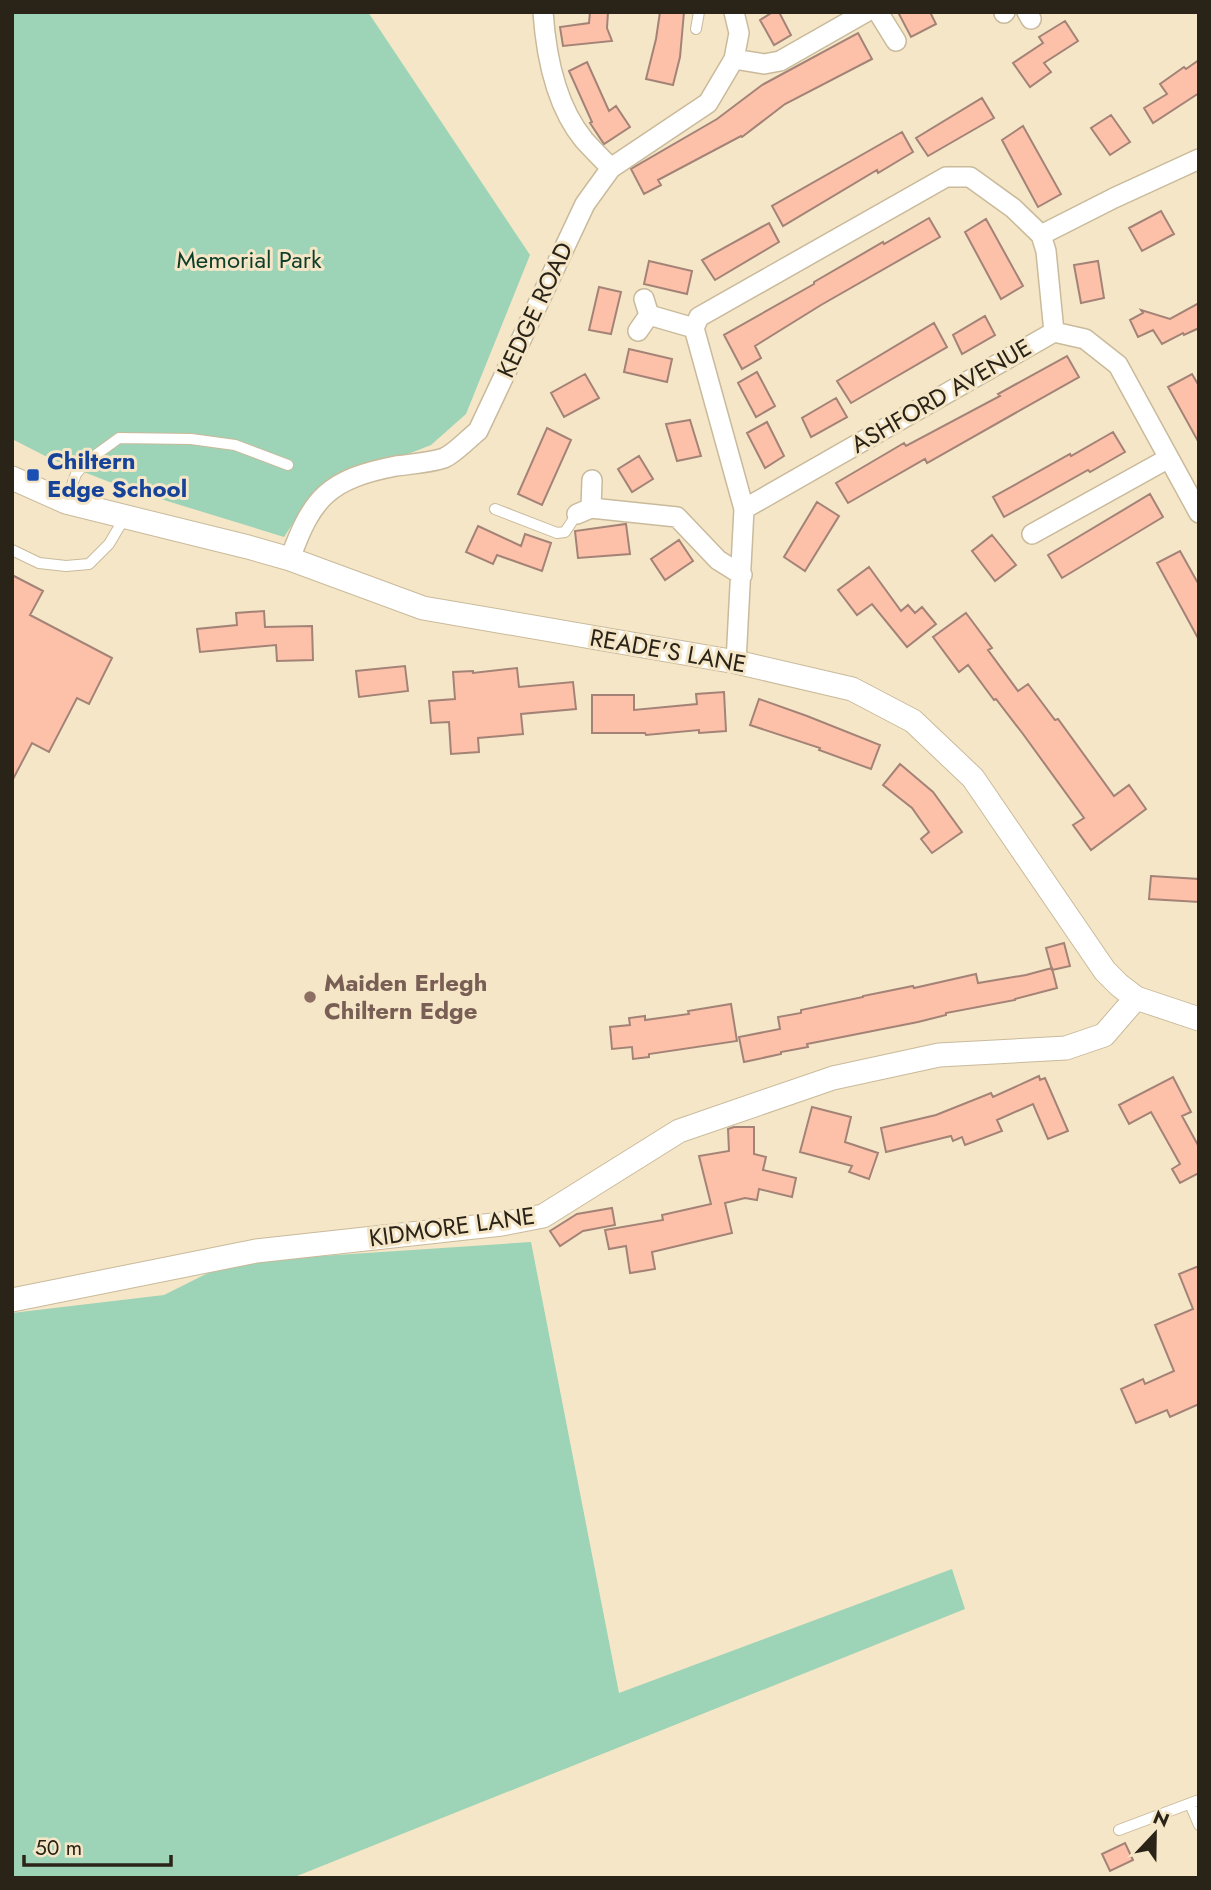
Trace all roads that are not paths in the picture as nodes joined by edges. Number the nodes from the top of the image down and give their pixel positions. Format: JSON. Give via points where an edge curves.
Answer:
{"nodes":[{"id":1,"x":543,"y":12,"type":"edge"},
{"id":2,"x":699,"y":12,"type":"edge"},
{"id":3,"x":734,"y":12,"type":"edge"},
{"id":4,"x":866,"y":12,"type":"edge"},
{"id":5,"x":878,"y":12,"type":"edge"},
{"id":6,"x":696,"y":29,"type":"dead end"},
{"id":7,"x":896,"y":41,"type":"dead end"},
{"id":8,"x":734,"y":59,"type":"junction"},
{"id":9,"x":1199,"y":159,"type":"edge"},
{"id":10,"x":611,"y":168,"type":"junction"},
{"id":11,"x":1041,"y":235,"type":"junction"},
{"id":12,"x":644,"y":315,"type":"dead end"},
{"id":13,"x":694,"y":328,"type":"junction"},
{"id":14,"x":1054,"y":332,"type":"junction"},
{"id":15,"x":1169,"y":458,"type":"junction"},
{"id":16,"x":288,"y":465,"type":"dead end"},
{"id":17,"x":12,"y":478,"type":"edge"},
{"id":18,"x":592,"y":480,"type":"dead end"},
{"id":19,"x":66,"y":502,"type":"junction"},
{"id":20,"x":495,"y":509,"type":"dead end"},
{"id":21,"x":744,"y":509,"type":"junction"},
{"id":22,"x":584,"y":511,"type":"junction"},
{"id":23,"x":1199,"y":513,"type":"edge"},
{"id":24,"x":126,"y":517,"type":"junction"},
{"id":25,"x":1032,"y":534,"type":"dead end"},
{"id":26,"x":12,"y":550,"type":"edge"},
{"id":27,"x":290,"y":559,"type":"junction"},
{"id":28,"x":742,"y":575,"type":"junction"},
{"id":29,"x":736,"y":662,"type":"junction"},
{"id":30,"x":1136,"y":998,"type":"junction"},
{"id":31,"x":1199,"y":1019,"type":"edge"},
{"id":32,"x":12,"y":1300,"type":"edge"},
{"id":33,"x":1194,"y":1802,"type":"edge"},
{"id":34,"x":1199,"y":1825,"type":"edge"},
{"id":35,"x":1119,"y":1830,"type":"dead end"}],
"edges":[{"from":1,"to":10,"type":"street","via":[[561,101],[583,138]]},
{"from":2,"to":6,"type":"lane"},
{"from":3,"to":8,"type":"street","name":"KEDGE ROAD","via":[[739,33]]},
{"from":4,"to":8,"type":"street","via":[[780,61],[764,64]]},
{"from":5,"to":7,"type":"street"},
{"from":8,"to":10,"type":"street","name":"KEDGE ROAD","via":[[708,103]]},
{"from":9,"to":11,"type":"street"},
{"from":10,"to":27,"type":"street","name":"KEDGE ROAD","via":[[585,204],[478,431],[446,457],[369,471],[336,485],[315,504]]},
{"from":11,"to":13,"type":"street","via":[[970,177],[946,177],[699,317]]},
{"from":11,"to":14,"type":"street","name":"ASHFORD AVENUE"},
{"from":12,"to":13,"type":"street"},
{"from":13,"to":21,"type":"street"},
{"from":14,"to":15,"type":"street","via":[[1085,339],[1118,365]]},
{"from":14,"to":21,"type":"street","name":"ASHFORD AVENUE"},
{"from":15,"to":23,"type":"street"},
{"from":15,"to":25,"type":"street"},
{"from":16,"to":19,"type":"lane","via":[[235,446],[191,439],[119,438],[80,468]]},
{"from":17,"to":19,"type":"street","name":"READE'S LANE"},
{"from":18,"to":22,"type":"street"},
{"from":19,"to":24,"type":"street","name":"READE'S LANE"},
{"from":20,"to":22,"type":"lane","via":[[557,533],[565,533]]},
{"from":21,"to":28,"type":"street"},
{"from":22,"to":28,"type":"street","via":[[677,517],[718,560]]},
{"from":24,"to":26,"type":"lane","via":[[89,564],[39,564]]},
{"from":24,"to":27,"type":"street","name":"READE'S LANE"},
{"from":27,"to":29,"type":"street","name":"READE'S LANE","via":[[423,608]]},
{"from":28,"to":29,"type":"street"},
{"from":29,"to":30,"type":"street","name":"READE'S LANE","via":[[852,689],[913,721],[972,778],[1105,971]]},
{"from":30,"to":31,"type":"street","name":"READE'S LANE"},
{"from":30,"to":32,"type":"street","name":"KIDMORE LANE","via":[[1104,1035],[1066,1048],[925,1058],[833,1078],[679,1131],[543,1216],[256,1251]]},
{"from":33,"to":34,"type":"lane"},
{"from":33,"to":35,"type":"lane"}]}
